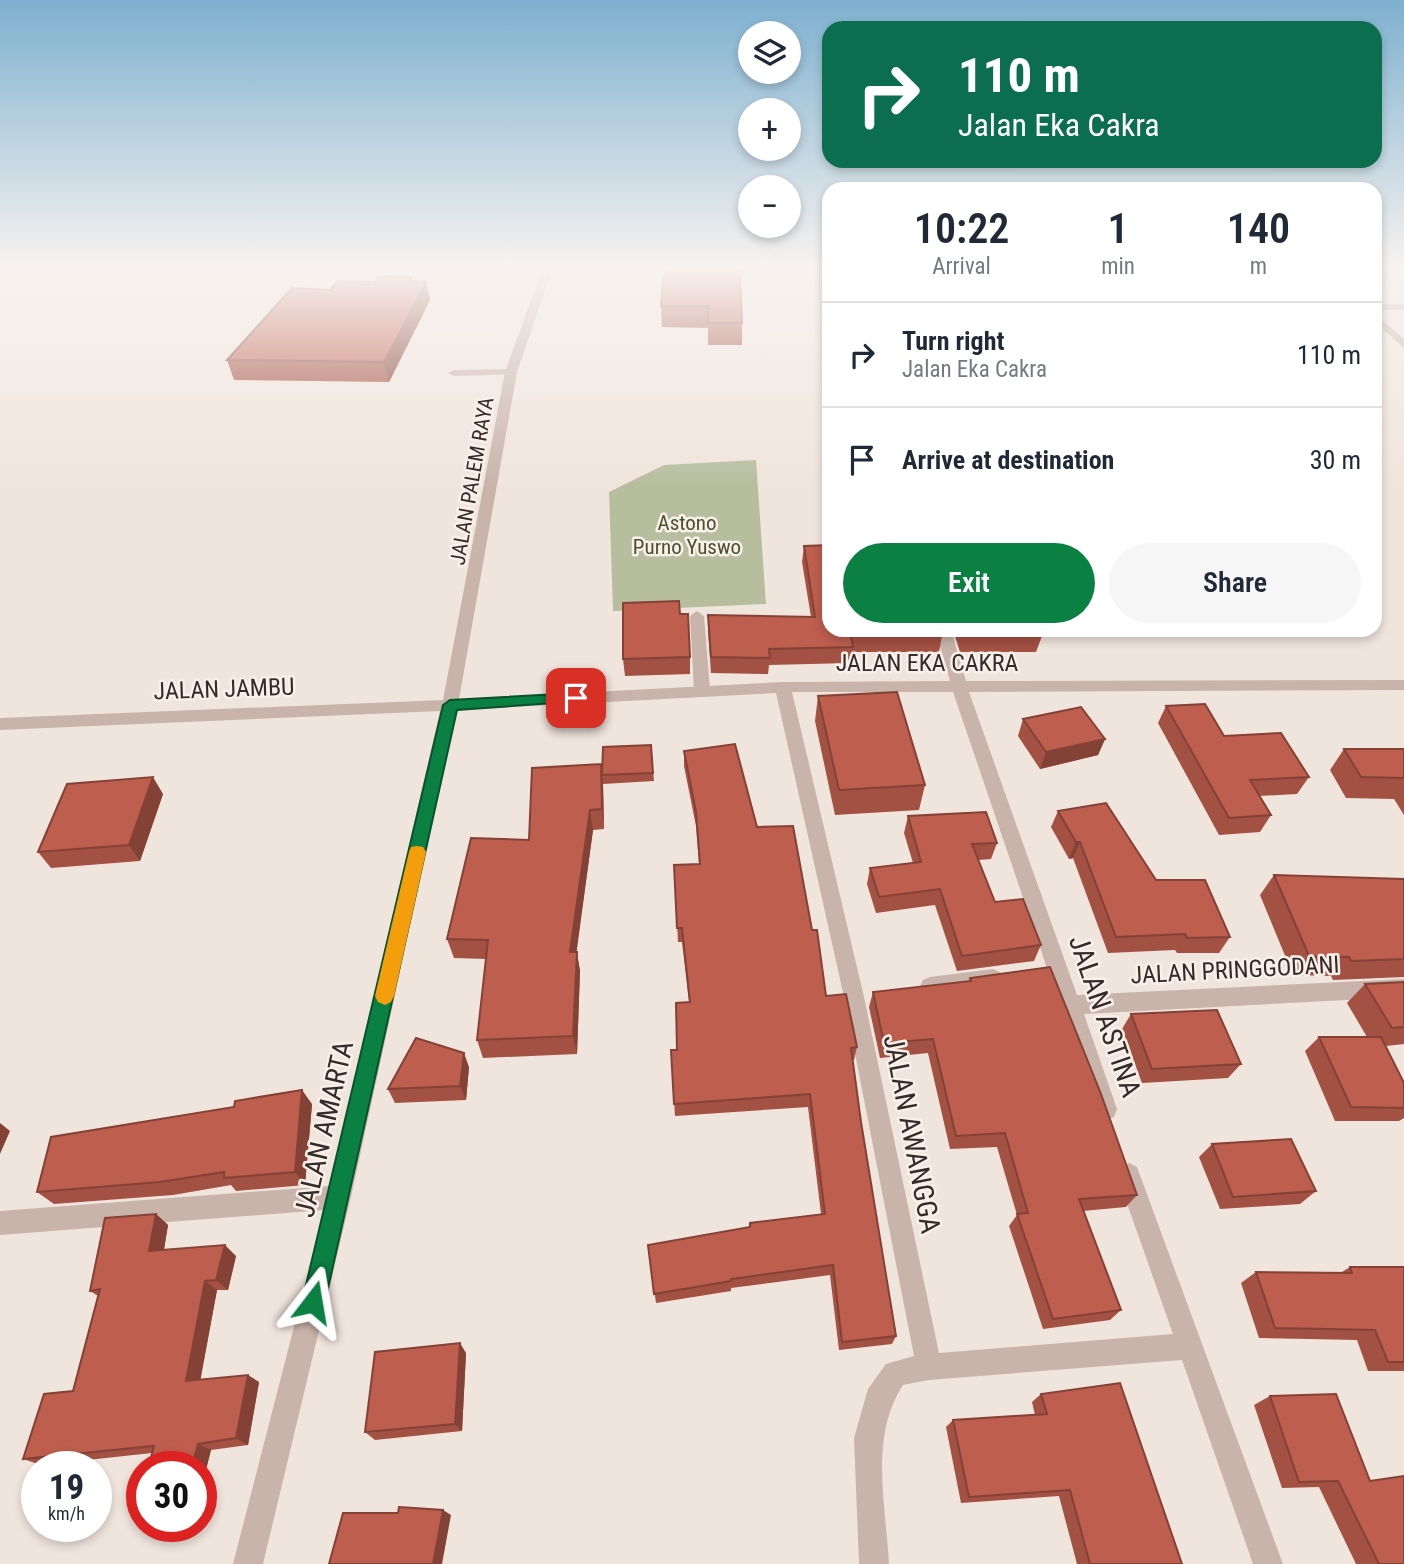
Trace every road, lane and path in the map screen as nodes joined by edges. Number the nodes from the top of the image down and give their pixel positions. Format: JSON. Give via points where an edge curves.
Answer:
{"nodes":[{"id":1,"x":522,"y":340,"type":"edge"},
{"id":2,"x":511,"y":372,"type":"junction"},
{"id":3,"x":454,"y":373,"type":"dead end"},
{"id":4,"x":697,"y":616,"type":"dead end"},
{"id":5,"x":945,"y":637,"type":"edge"},
{"id":6,"x":959,"y":685,"type":"junction"},
{"id":7,"x":1404,"y":685,"type":"edge"},
{"id":8,"x":783,"y":687,"type":"junction"},
{"id":9,"x":702,"y":690,"type":"junction"},
{"id":10,"x":450,"y":705,"type":"junction"},
{"id":11,"x":0,"y":724,"type":"edge"},
{"id":12,"x":1016,"y":975,"type":"edge"},
{"id":13,"x":1404,"y":988,"type":"edge"},
{"id":14,"x":908,"y":989,"type":"edge"},
{"id":15,"x":1069,"y":1005,"type":"junction"},
{"id":16,"x":339,"y":1197,"type":"junction"},
{"id":17,"x":0,"y":1223,"type":"edge"},
{"id":18,"x":1190,"y":1346,"type":"junction"},
{"id":19,"x":929,"y":1367,"type":"junction"},
{"id":20,"x":248,"y":1564,"type":"edge"},
{"id":21,"x":874,"y":1564,"type":"edge"},
{"id":22,"x":1268,"y":1564,"type":"edge"}],
"edges":[{"from":1,"to":2,"type":"street","name":"JALAN PALEM RAYA"},
{"from":2,"to":3,"type":"street"},
{"from":2,"to":10,"type":"street","name":"JALAN PALEM RAYA"},
{"from":4,"to":9,"type":"street"},
{"from":5,"to":6,"type":"street","name":"JALAN ASTINA"},
{"from":6,"to":7,"type":"street","name":"JALAN EKA CAKRA"},
{"from":6,"to":8,"type":"street","name":"JALAN EKA CAKRA"},
{"from":6,"to":15,"type":"street","name":"JALAN ASTINA","via":[[1049,970]]},
{"from":8,"to":9,"type":"street","name":"JALAN EKA CAKRA"},
{"from":8,"to":19,"type":"street","name":"JALAN AWANGGA","via":[[813,827],[861,996]]},
{"from":9,"to":10,"type":"street","name":"JALAN EKA CAKRA"},
{"from":10,"to":11,"type":"street","name":"JALAN JAMBU"},
{"from":10,"to":16,"type":"street","name":"JALAN AMARTA"},
{"from":12,"to":14,"type":"street"},
{"from":13,"to":15,"type":"street","name":"JALAN PRINGGODANI"},
{"from":15,"to":18,"type":"street","name":"JALAN ASTINA"},
{"from":16,"to":17,"type":"street"},
{"from":16,"to":20,"type":"street","name":"JALAN AMARTA"},
{"from":18,"to":19,"type":"street"},
{"from":18,"to":22,"type":"street","name":"JALAN ASTINA"},
{"from":19,"to":21,"type":"street","via":[[895,1373],[878,1399],[869,1438]]}]}
